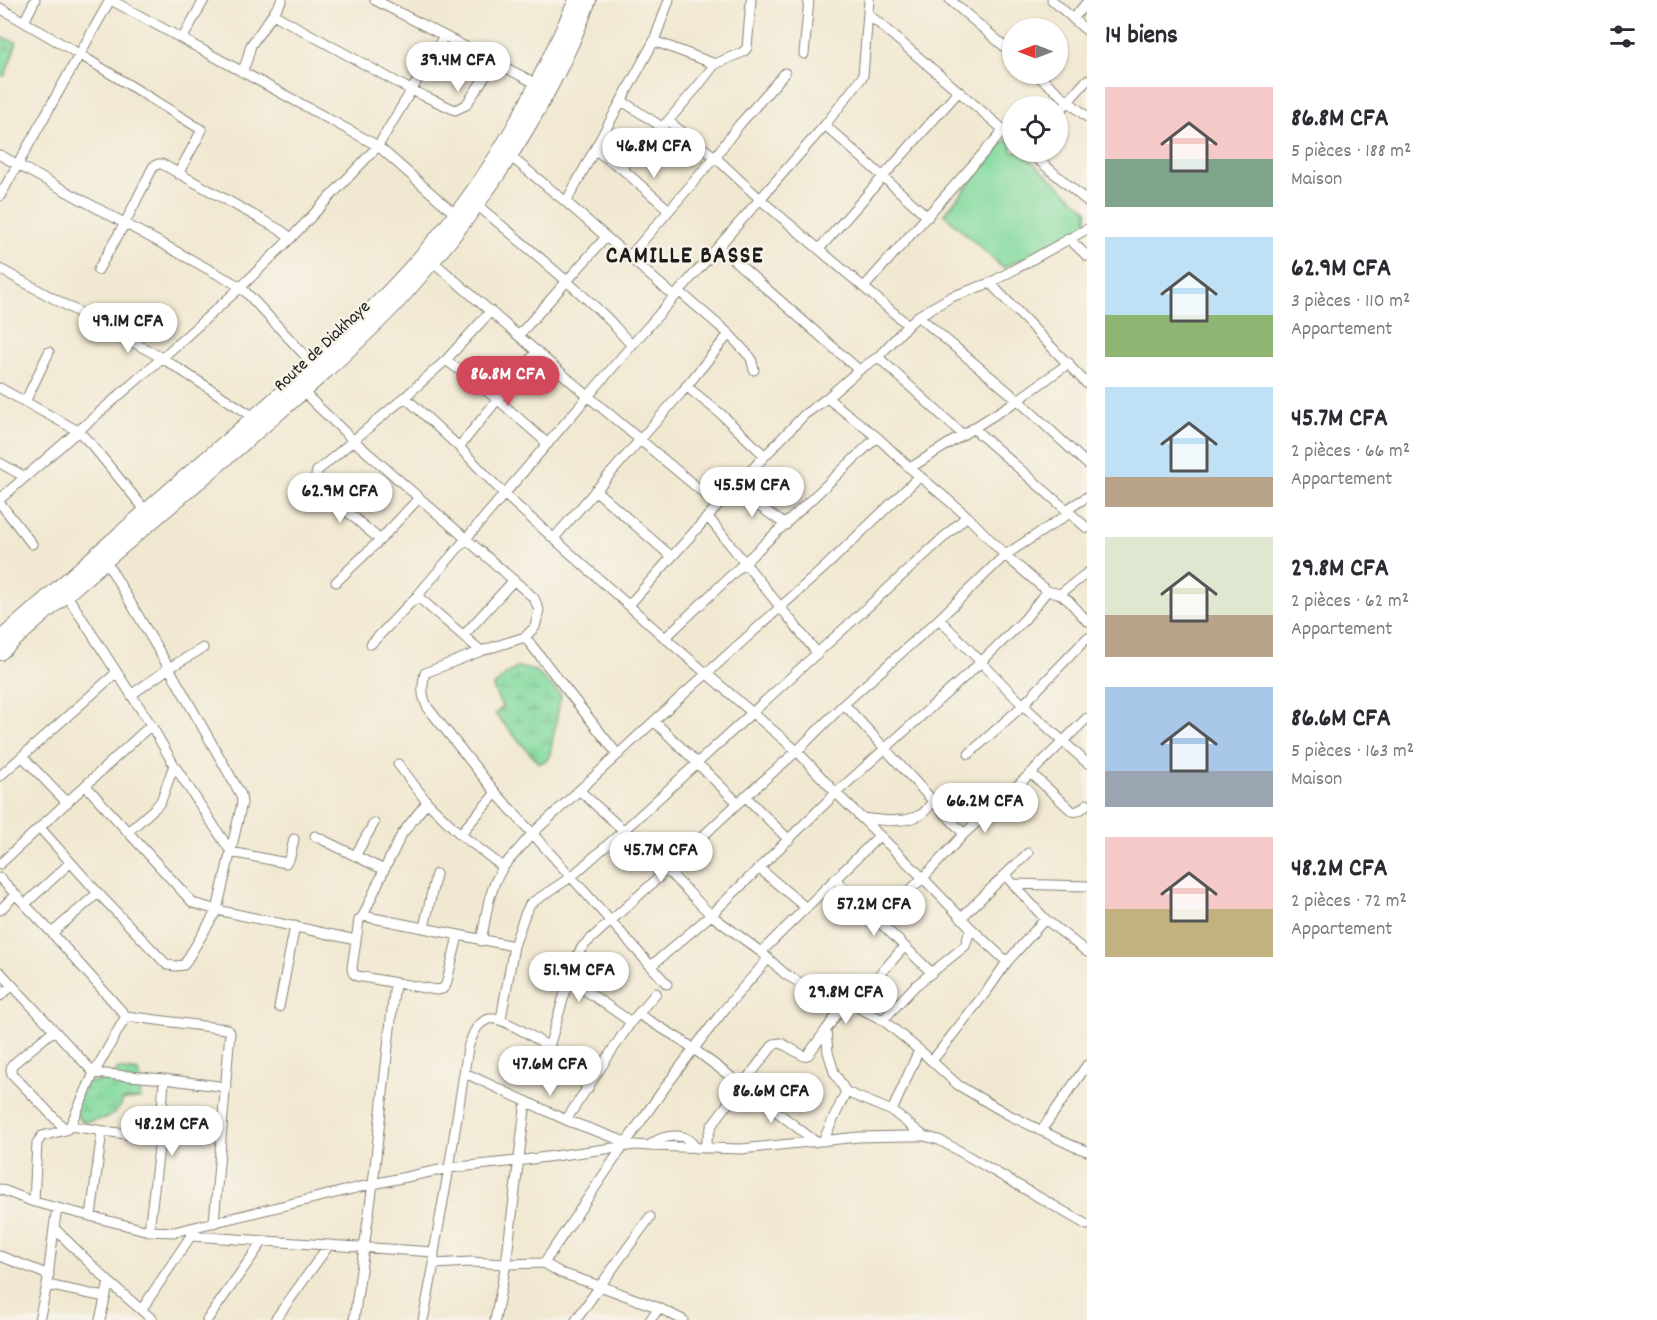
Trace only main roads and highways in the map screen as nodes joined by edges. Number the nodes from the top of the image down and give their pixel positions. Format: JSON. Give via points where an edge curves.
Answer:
{"nodes":[{"id":1,"x":576,"y":0,"type":"edge"},
{"id":2,"x":589,"y":0,"type":"edge"},
{"id":3,"x":429,"y":257,"type":"junction"},
{"id":4,"x":259,"y":421,"type":"junction"},
{"id":5,"x":0,"y":639,"type":"edge"},
{"id":6,"x":0,"y":653,"type":"edge"}],
"edges":[{"from":1,"to":3,"type":"main road","name":"Route de Diakhaye","via":[[501,149]]},
{"from":2,"to":3,"type":"main road","name":"Route de Diakhaye","via":[[565,58],[510,156],[477,205]]},
{"from":3,"to":4,"type":"main road","name":"Route de Diakhaye","via":[[313,364]]},
{"from":3,"to":4,"type":"main road","name":"Route de Diakhaye","via":[[394,306],[352,348],[303,392]]},
{"from":4,"to":5,"type":"main road","name":"Route de Diakhaye","via":[[146,511]]},
{"from":4,"to":6,"type":"main road","name":"Route de Diakhaye"}]}
